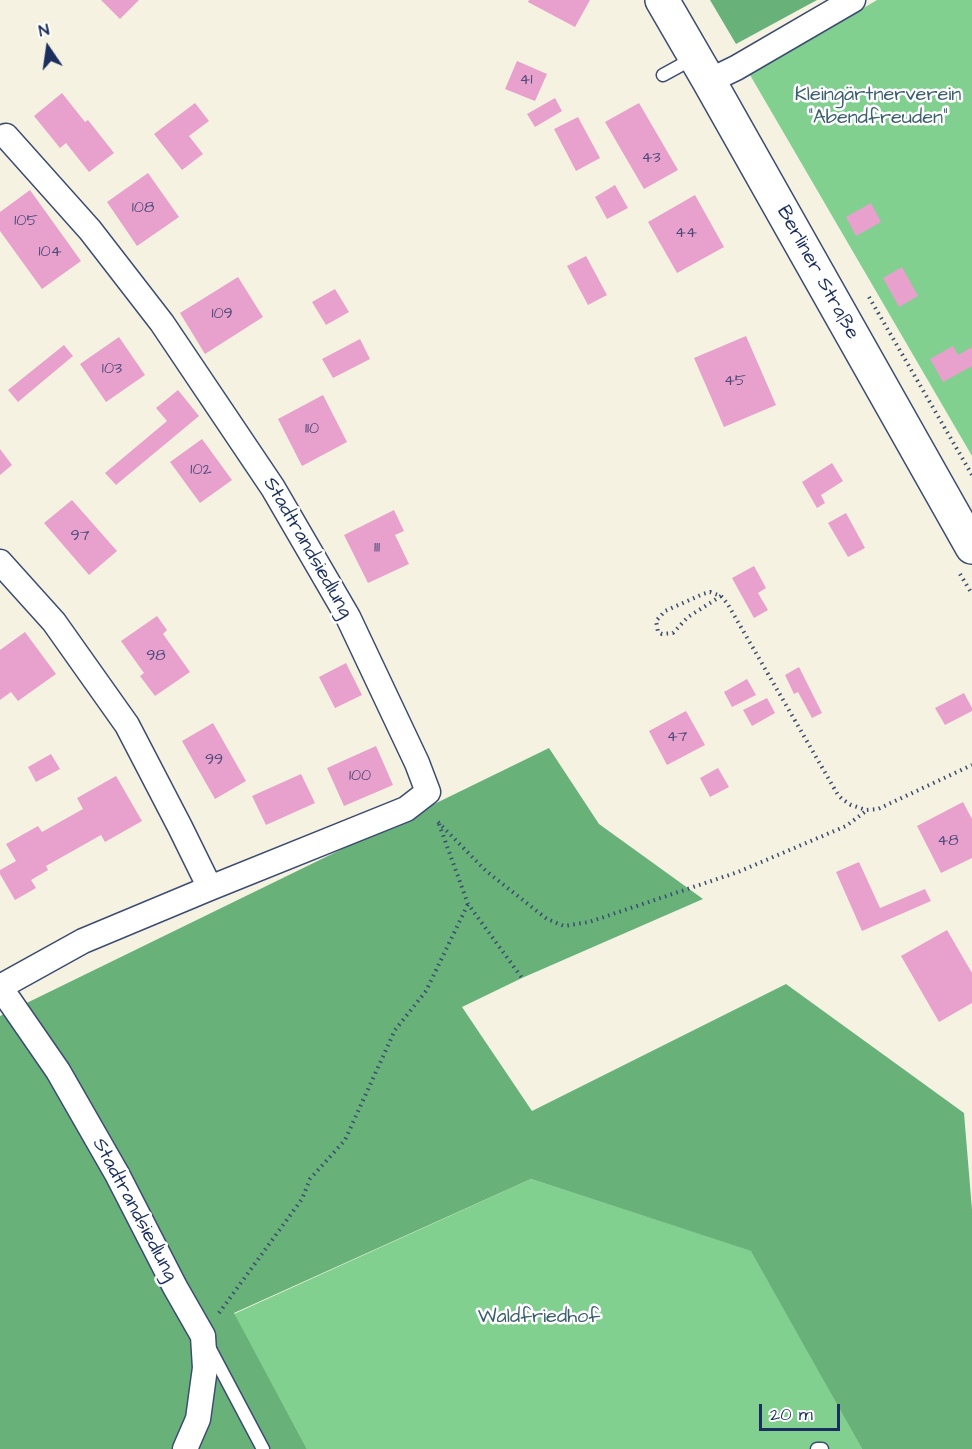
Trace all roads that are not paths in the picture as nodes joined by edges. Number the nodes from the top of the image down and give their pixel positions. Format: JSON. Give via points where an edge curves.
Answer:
{"nodes":[{"id":1,"x":662,"y":0,"type":"edge"},
{"id":2,"x":853,"y":0,"type":"edge"},
{"id":3,"x":702,"y":69,"type":"junction"},
{"id":4,"x":663,"y":75,"type":"dead end"},
{"id":5,"x":6,"y":136,"type":"dead end"},
{"id":6,"x":972,"y":547,"type":"edge"},
{"id":7,"x":0,"y":562,"type":"edge"},
{"id":8,"x":210,"y":888,"type":"junction"},
{"id":9,"x":0,"y":987,"type":"edge"},
{"id":10,"x":203,"y":1335,"type":"junction"},
{"id":11,"x":185,"y":1449,"type":"edge"},
{"id":12,"x":263,"y":1449,"type":"edge"},
{"id":13,"x":817,"y":1449,"type":"edge"},
{"id":14,"x":822,"y":1449,"type":"edge"}],
"edges":[{"from":1,"to":3,"type":"main road","name":"Berliner Straße"},
{"from":2,"to":3,"type":"street","via":[[736,68]]},
{"from":3,"to":4,"type":"lane"},
{"from":3,"to":6,"type":"main road","name":"Berliner Straße"},
{"from":5,"to":8,"type":"street","name":"Stadtrandsiedlung","via":[[90,230],[162,323],[273,488],[348,617],[428,792],[406,809]]},
{"from":7,"to":8,"type":"street","via":[[54,622],[127,725]]},
{"from":8,"to":9,"type":"street","name":"Stadtrandsiedlung","via":[[83,941]]},
{"from":9,"to":10,"type":"street","name":"Stadtrandsiedlung","via":[[58,1071]]},
{"from":10,"to":11,"type":"street","name":"Stadtrandsiedlung","via":[[205,1368],[198,1419]]},
{"from":10,"to":12,"type":"lane"},
{"from":13,"to":14,"type":"lane"}]}
